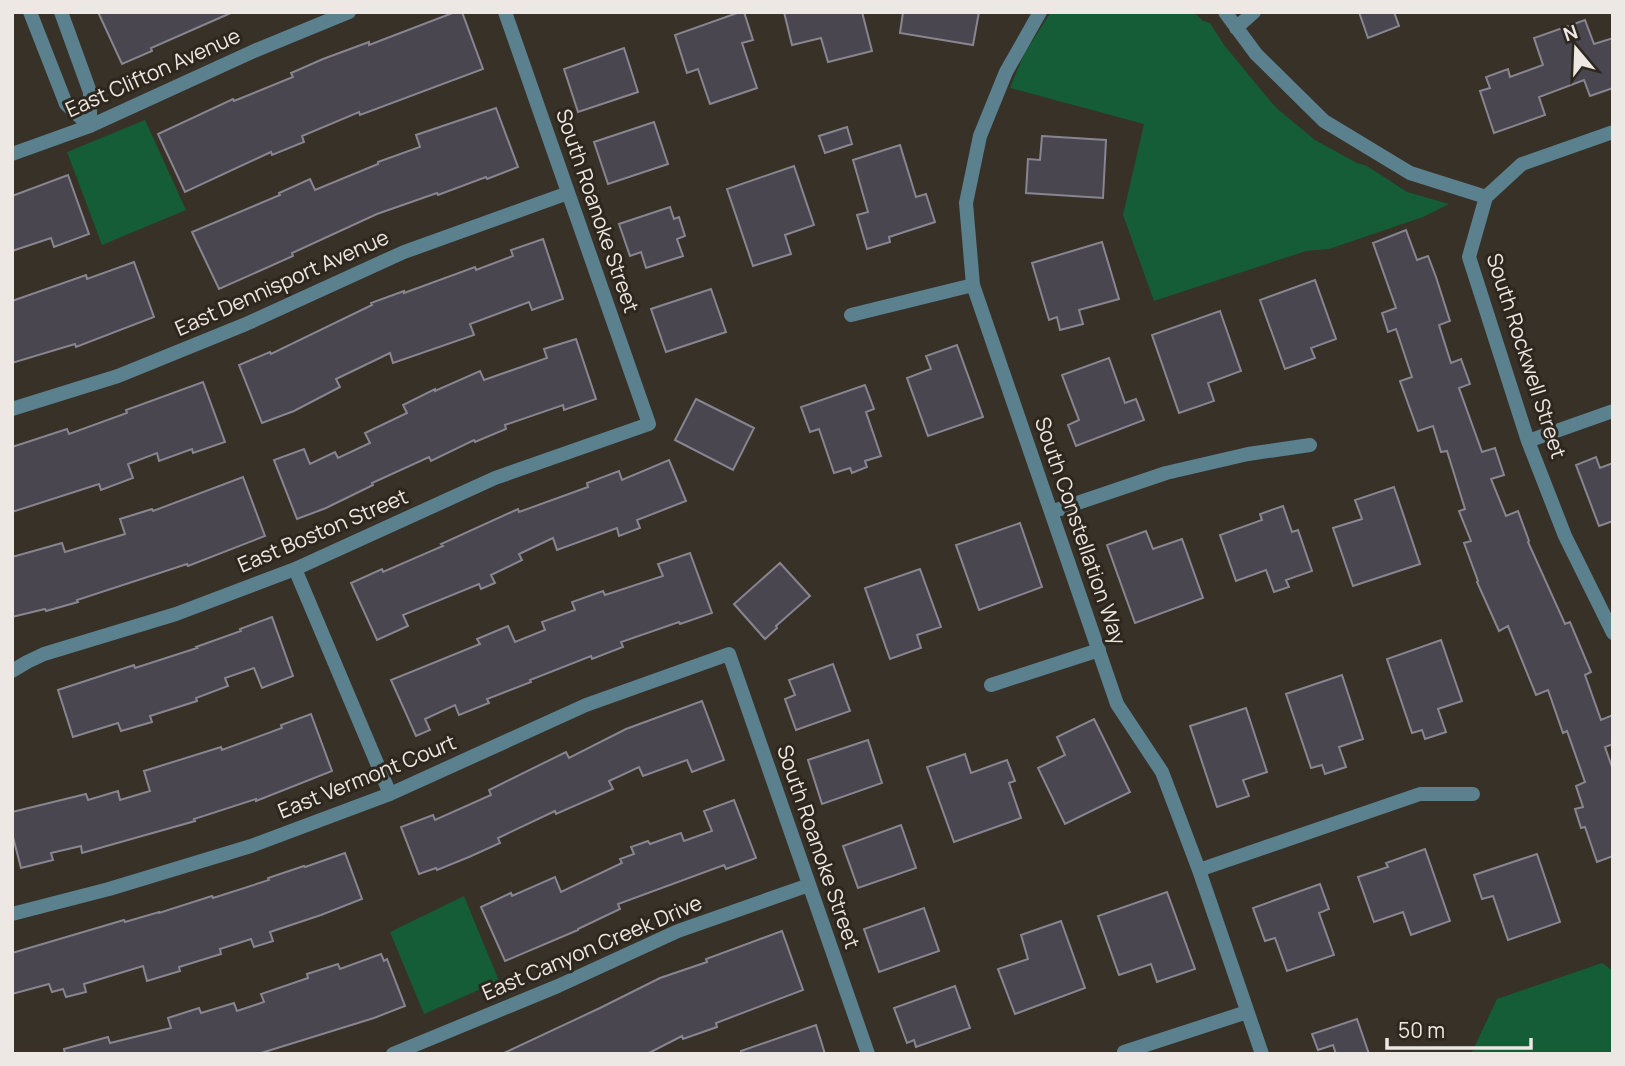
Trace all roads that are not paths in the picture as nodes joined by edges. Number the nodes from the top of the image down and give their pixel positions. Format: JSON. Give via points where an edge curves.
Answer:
{"nodes":[{"id":1,"x":30,"y":12,"type":"edge"},
{"id":2,"x":61,"y":12,"type":"edge"},
{"id":3,"x":348,"y":12,"type":"edge"},
{"id":4,"x":505,"y":12,"type":"edge"},
{"id":5,"x":1040,"y":12,"type":"edge"},
{"id":6,"x":1224,"y":12,"type":"edge"},
{"id":7,"x":1254,"y":12,"type":"edge"},
{"id":8,"x":1236,"y":28,"type":"junction"},
{"id":9,"x":90,"y":125,"type":"junction"},
{"id":10,"x":1613,"y":132,"type":"edge"},
{"id":11,"x":12,"y":154,"type":"edge"},
{"id":12,"x":568,"y":193,"type":"junction"},
{"id":13,"x":1486,"y":197,"type":"junction"},
{"id":14,"x":973,"y":285,"type":"junction"},
{"id":15,"x":851,"y":315,"type":"dead end"},
{"id":16,"x":12,"y":409,"type":"edge"},
{"id":17,"x":1613,"y":411,"type":"edge"},
{"id":18,"x":649,"y":424,"type":"joint"},
{"id":19,"x":1528,"y":441,"type":"junction"},
{"id":20,"x":1310,"y":445,"type":"dead end"},
{"id":21,"x":1051,"y":512,"type":"junction"},
{"id":22,"x":295,"y":569,"type":"junction"},
{"id":23,"x":1613,"y":633,"type":"edge"},
{"id":24,"x":1099,"y":650,"type":"junction"},
{"id":25,"x":729,"y":654,"type":"joint"},
{"id":26,"x":12,"y":671,"type":"edge"},
{"id":27,"x":991,"y":685,"type":"dead end"},
{"id":28,"x":390,"y":794,"type":"junction"},
{"id":29,"x":1473,"y":794,"type":"dead end"},
{"id":30,"x":1199,"y":870,"type":"junction"},
{"id":31,"x":809,"y":885,"type":"junction"},
{"id":32,"x":12,"y":914,"type":"edge"},
{"id":33,"x":1247,"y":1012,"type":"junction"},
{"id":34,"x":1124,"y":1052,"type":"dead end"},
{"id":35,"x":393,"y":1054,"type":"edge"},
{"id":36,"x":868,"y":1054,"type":"edge"},
{"id":37,"x":1262,"y":1054,"type":"edge"}],
"edges":[{"from":1,"to":9,"type":"street","via":[[66,104]]},
{"from":2,"to":9,"type":"street","via":[[90,92]]},
{"from":3,"to":9,"type":"street","name":"East Clifton Avenue"},
{"from":4,"to":12,"type":"street","name":"South Roanoke Street"},
{"from":5,"to":14,"type":"street","name":"South Constellation Way","via":[[1006,72],[980,136],[967,203]]},
{"from":6,"to":8,"type":"street"},
{"from":7,"to":8,"type":"street"},
{"from":8,"to":13,"type":"street","via":[[1324,121],[1410,173]]},
{"from":9,"to":11,"type":"street","name":"East Clifton Avenue"},
{"from":10,"to":13,"type":"street","via":[[1522,164]]},
{"from":12,"to":16,"type":"street","name":"East Dennisport Avenue","via":[[404,252],[118,376]]},
{"from":12,"to":18,"type":"street","name":"South Roanoke Street"},
{"from":13,"to":19,"type":"street","name":"South Rockwell Street","via":[[1469,257]]},
{"from":14,"to":15,"type":"street"},
{"from":14,"to":21,"type":"street","name":"South Constellation Way"},
{"from":17,"to":19,"type":"street"},
{"from":18,"to":22,"type":"street","name":"East Boston Street","via":[[495,478]]},
{"from":19,"to":23,"type":"street","name":"South Rockwell Street","via":[[1565,536]]},
{"from":20,"to":21,"type":"street","via":[[1166,473]]},
{"from":21,"to":24,"type":"street","name":"South Constellation Way"},
{"from":22,"to":26,"type":"street","name":"East Boston Street","via":[[176,614],[44,654]]},
{"from":22,"to":28,"type":"street"},
{"from":24,"to":27,"type":"street"},
{"from":24,"to":30,"type":"street","name":"South Constellation Way","via":[[1117,704],[1162,772]]},
{"from":25,"to":28,"type":"street","name":"East Vermont Court","via":[[586,705]]},
{"from":25,"to":31,"type":"street","name":"South Roanoke Street"},
{"from":28,"to":32,"type":"street","name":"East Vermont Court","via":[[251,846]]},
{"from":29,"to":30,"type":"street","via":[[1420,794]]},
{"from":30,"to":33,"type":"street","name":"South Constellation Way"},
{"from":31,"to":35,"type":"street","name":"East Canyon Creek Drive","via":[[678,931]]},
{"from":31,"to":36,"type":"street","name":"South Roanoke Street"},
{"from":33,"to":34,"type":"street"},
{"from":33,"to":37,"type":"street","name":"South Constellation Way"}]}
